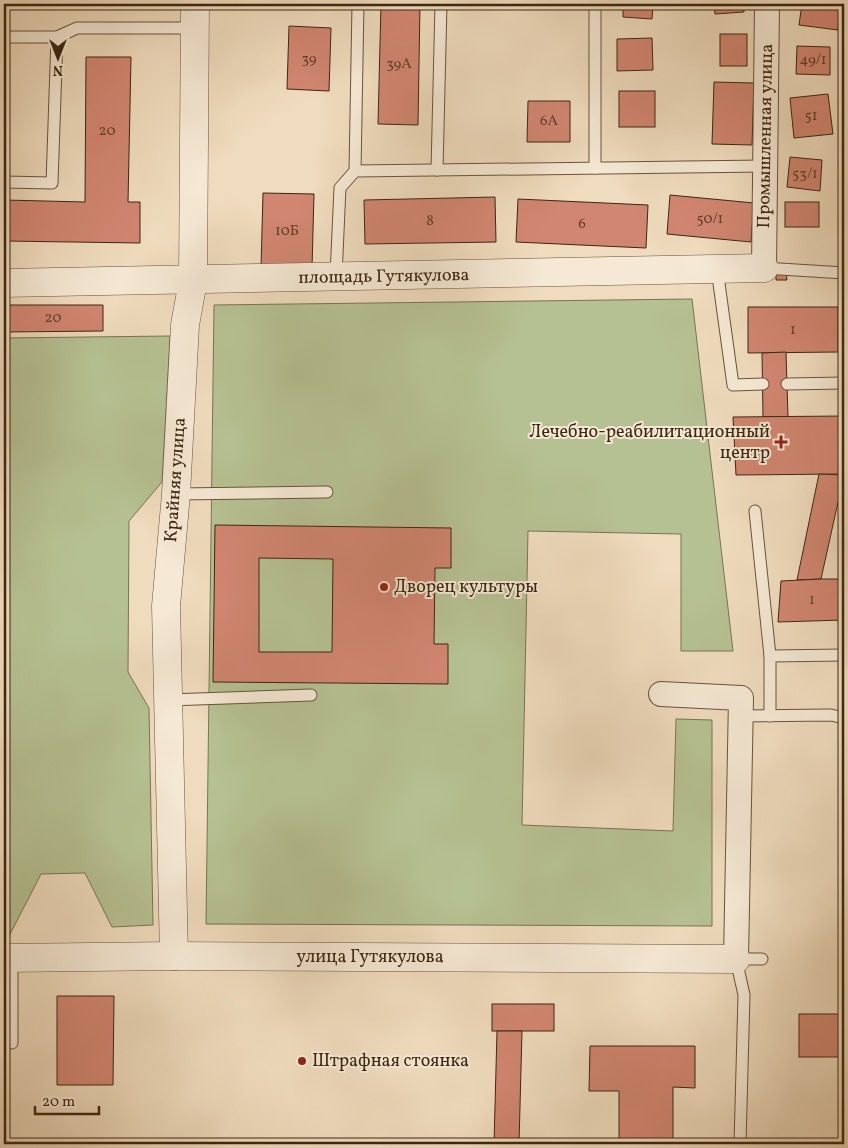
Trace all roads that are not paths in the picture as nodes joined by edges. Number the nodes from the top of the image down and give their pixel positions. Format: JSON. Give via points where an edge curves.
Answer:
{"nodes":[{"id":1,"x":358,"y":4,"type":"edge"},
{"id":2,"x":441,"y":4,"type":"edge"},
{"id":3,"x":595,"y":4,"type":"edge"},
{"id":4,"x":768,"y":4,"type":"edge"},
{"id":5,"x":195,"y":16,"type":"edge"},
{"id":6,"x":4,"y":37,"type":"edge"},
{"id":7,"x":57,"y":38,"type":"junction"},
{"id":8,"x":766,"y":166,"type":"junction"},
{"id":9,"x":595,"y":168,"type":"junction"},
{"id":10,"x":437,"y":170,"type":"junction"},
{"id":11,"x":355,"y":171,"type":"junction"},
{"id":12,"x":4,"y":182,"type":"edge"},
{"id":13,"x":764,"y":268,"type":"junction"},
{"id":14,"x":717,"y":269,"type":"junction"},
{"id":15,"x":844,"y":273,"type":"edge"},
{"id":16,"x":336,"y":278,"type":"junction"},
{"id":17,"x":193,"y":281,"type":"junction"},
{"id":18,"x":4,"y":284,"type":"edge"},
{"id":19,"x":844,"y":383,"type":"edge"},
{"id":20,"x":763,"y":384,"type":"dead end"},
{"id":21,"x":787,"y":384,"type":"dead end"},
{"id":22,"x":327,"y":492,"type":"dead end"},
{"id":23,"x":176,"y":494,"type":"junction"},
{"id":24,"x":755,"y":511,"type":"dead end"},
{"id":25,"x":844,"y":655,"type":"edge"},
{"id":26,"x":770,"y":656,"type":"junction"},
{"id":27,"x":661,"y":694,"type":"dead end"},
{"id":28,"x":311,"y":696,"type":"dead end"},
{"id":29,"x":168,"y":700,"type":"junction"},
{"id":30,"x":741,"y":716,"type":"junction"},
{"id":31,"x":770,"y":716,"type":"junction"},
{"id":32,"x":844,"y":718,"type":"edge"},
{"id":33,"x":174,"y":956,"type":"junction"},
{"id":34,"x":8,"y":958,"type":"edge"},
{"id":35,"x":749,"y":959,"type":"junction"},
{"id":36,"x":4,"y":1043,"type":"edge"},
{"id":37,"x":740,"y":1144,"type":"edge"}],
"edges":[{"from":1,"to":11,"type":"lane"},
{"from":2,"to":10,"type":"lane"},
{"from":3,"to":9,"type":"lane"},
{"from":4,"to":8,"type":"street","name":"Промышленная улица"},
{"from":5,"to":7,"type":"lane","via":[[77,28]]},
{"from":5,"to":17,"type":"street","name":"Крайняя улица"},
{"from":6,"to":7,"type":"lane"},
{"from":7,"to":12,"type":"lane","via":[[52,183]]},
{"from":8,"to":9,"type":"lane"},
{"from":8,"to":13,"type":"street","name":"Промышленная улица"},
{"from":9,"to":10,"type":"lane"},
{"from":10,"to":11,"type":"lane"},
{"from":11,"to":16,"type":"lane","via":[[340,188]]},
{"from":13,"to":14,"type":"street","name":"площадь Гутякулова"},
{"from":13,"to":15,"type":"lane"},
{"from":14,"to":16,"type":"street","name":"площадь Гутякулова"},
{"from":14,"to":20,"type":"lane","via":[[733,386]]},
{"from":16,"to":17,"type":"street","name":"площадь Гутякулова"},
{"from":17,"to":18,"type":"street","name":"площадь Гутякулова"},
{"from":17,"to":23,"type":"street","name":"Крайняя улица","via":[[186,326]]},
{"from":19,"to":21,"type":"lane"},
{"from":22,"to":23,"type":"lane"},
{"from":23,"to":29,"type":"street","name":"Крайняя улица","via":[[166,606]]},
{"from":24,"to":26,"type":"lane"},
{"from":25,"to":26,"type":"lane"},
{"from":26,"to":31,"type":"lane"},
{"from":27,"to":30,"type":"street","via":[[741,698]]},
{"from":28,"to":29,"type":"lane"},
{"from":29,"to":33,"type":"street","name":"Крайняя улица"},
{"from":30,"to":31,"type":"lane"},
{"from":30,"to":35,"type":"street"},
{"from":31,"to":32,"type":"lane","via":[[831,715]]},
{"from":33,"to":34,"type":"street","name":"улица Гутякулова"},
{"from":33,"to":35,"type":"street","name":"улица Гутякулова"},
{"from":34,"to":36,"type":"lane","via":[[12,1043]]},
{"from":35,"to":37,"type":"lane","via":[[744,995]]}]}
